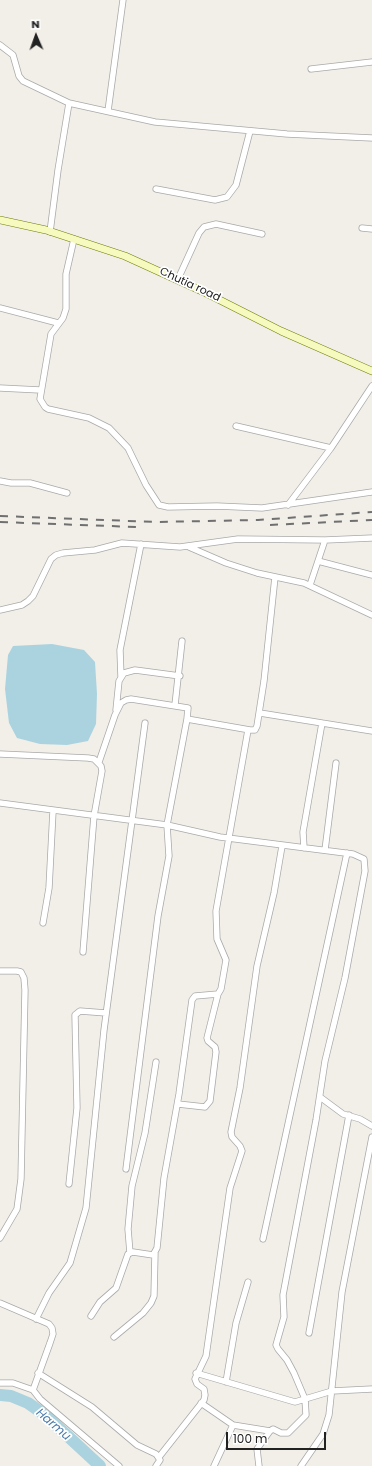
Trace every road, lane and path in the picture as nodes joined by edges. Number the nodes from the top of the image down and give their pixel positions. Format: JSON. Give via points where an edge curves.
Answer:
{"nodes":[{"id":1,"x":123,"y":0,"type":"edge"},
{"id":2,"x":0,"y":45,"type":"edge"},
{"id":3,"x":372,"y":62,"type":"edge"},
{"id":4,"x":311,"y":69,"type":"dead end"},
{"id":5,"x":69,"y":103,"type":"junction"},
{"id":6,"x":108,"y":112,"type":"junction"},
{"id":7,"x":250,"y":131,"type":"junction"},
{"id":8,"x":372,"y":138,"type":"edge"},
{"id":9,"x":156,"y":189,"type":"dead end"},
{"id":10,"x":0,"y":220,"type":"edge"},
{"id":11,"x":362,"y":228,"type":"dead end"},
{"id":12,"x":372,"y":229,"type":"edge"},
{"id":13,"x":50,"y":232,"type":"junction"},
{"id":14,"x":262,"y":234,"type":"dead end"},
{"id":15,"x":74,"y":239,"type":"junction"},
{"id":16,"x":178,"y":279,"type":"junction"},
{"id":17,"x":0,"y":308,"type":"edge"},
{"id":18,"x":58,"y":323,"type":"junction"},
{"id":19,"x":372,"y":371,"type":"edge"},
{"id":20,"x":372,"y":386,"type":"edge"},
{"id":21,"x":0,"y":388,"type":"edge"},
{"id":22,"x":40,"y":390,"type":"junction"},
{"id":23,"x":236,"y":426,"type":"dead end"},
{"id":24,"x":332,"y":448,"type":"junction"},
{"id":25,"x":0,"y":481,"type":"edge"},
{"id":26,"x":372,"y":492,"type":"edge"},
{"id":27,"x":67,"y":493,"type":"dead end"},
{"id":28,"x":288,"y":505,"type":"junction"},
{"id":29,"x":372,"y":538,"type":"edge"},
{"id":30,"x":325,"y":540,"type":"junction"},
{"id":31,"x":141,"y":544,"type":"junction"},
{"id":32,"x":188,"y":547,"type":"junction"},
{"id":33,"x":318,"y":561,"type":"junction"},
{"id":34,"x":372,"y":575,"type":"edge"},
{"id":35,"x":275,"y":577,"type":"junction"},
{"id":36,"x":310,"y":585,"type":"junction"},
{"id":37,"x":0,"y":610,"type":"edge"},
{"id":38,"x":372,"y":615,"type":"edge"},
{"id":39,"x":182,"y":640,"type":"dead end"},
{"id":40,"x":180,"y":676,"type":"junction"},
{"id":41,"x":121,"y":677,"type":"junction"},
{"id":42,"x":175,"y":705,"type":"junction"},
{"id":43,"x":260,"y":713,"type":"junction"},
{"id":44,"x":115,"y":715,"type":"junction"},
{"id":45,"x":187,"y":719,"type":"junction"},
{"id":46,"x":145,"y":723,"type":"dead end"},
{"id":47,"x":322,"y":724,"type":"junction"},
{"id":48,"x":248,"y":730,"type":"junction"},
{"id":49,"x":372,"y":731,"type":"edge"},
{"id":50,"x":0,"y":754,"type":"edge"},
{"id":51,"x":99,"y":762,"type":"junction"},
{"id":52,"x":336,"y":763,"type":"dead end"},
{"id":53,"x":0,"y":803,"type":"edge"},
{"id":54,"x":53,"y":811,"type":"junction"},
{"id":55,"x":94,"y":816,"type":"junction"},
{"id":56,"x":133,"y":821,"type":"junction"},
{"id":57,"x":167,"y":825,"type":"junction"},
{"id":58,"x":230,"y":839,"type":"junction"},
{"id":59,"x":282,"y":846,"type":"junction"},
{"id":60,"x":304,"y":848,"type":"junction"},
{"id":61,"x":325,"y":850,"type":"junction"},
{"id":62,"x":347,"y":853,"type":"junction"},
{"id":63,"x":364,"y":859,"type":"junction"},
{"id":64,"x":372,"y":863,"type":"edge"},
{"id":65,"x":42,"y":923,"type":"dead end"},
{"id":66,"x":83,"y":952,"type":"dead end"},
{"id":67,"x":0,"y":971,"type":"edge"},
{"id":68,"x":218,"y":994,"type":"junction"},
{"id":69,"x":106,"y":1013,"type":"junction"},
{"id":70,"x":156,"y":1062,"type":"dead end"},
{"id":71,"x":320,"y":1097,"type":"junction"},
{"id":72,"x":178,"y":1104,"type":"junction"},
{"id":73,"x":349,"y":1115,"type":"junction"},
{"id":74,"x":372,"y":1126,"type":"edge"},
{"id":75,"x":372,"y":1137,"type":"edge"},
{"id":76,"x":126,"y":1169,"type":"dead end"},
{"id":77,"x":69,"y":1184,"type":"dead end"},
{"id":78,"x":0,"y":1238,"type":"edge"},
{"id":79,"x":263,"y":1239,"type":"dead end"},
{"id":80,"x":130,"y":1253,"type":"junction"},
{"id":81,"x":155,"y":1253,"type":"junction"},
{"id":82,"x":248,"y":1282,"type":"dead end"},
{"id":83,"x":0,"y":1303,"type":"edge"},
{"id":84,"x":91,"y":1316,"type":"dead end"},
{"id":85,"x":36,"y":1319,"type":"junction"},
{"id":86,"x":309,"y":1333,"type":"dead end"},
{"id":87,"x":114,"y":1337,"type":"dead end"},
{"id":88,"x":38,"y":1373,"type":"junction"},
{"id":89,"x":196,"y":1374,"type":"junction"},
{"id":90,"x":226,"y":1382,"type":"junction"},
{"id":91,"x":0,"y":1383,"type":"edge"},
{"id":92,"x":372,"y":1389,"type":"edge"},
{"id":93,"x":33,"y":1390,"type":"junction"},
{"id":94,"x":332,"y":1391,"type":"junction"},
{"id":95,"x":305,"y":1399,"type":"junction"},
{"id":96,"x":201,"y":1403,"type":"junction"},
{"id":97,"x":233,"y":1425,"type":"junction"},
{"id":98,"x":270,"y":1431,"type":"junction"},
{"id":99,"x":159,"y":1457,"type":"junction"},
{"id":100,"x":119,"y":1466,"type":"edge"},
{"id":101,"x":156,"y":1466,"type":"edge"},
{"id":102,"x":214,"y":1466,"type":"edge"},
{"id":103,"x":259,"y":1466,"type":"edge"},
{"id":104,"x":301,"y":1466,"type":"edge"}],
"edges":[{"from":1,"to":6,"type":"street"},
{"from":2,"to":5,"type":"street","via":[[13,55],[23,82]]},
{"from":3,"to":4,"type":"street"},
{"from":5,"to":6,"type":"street"},
{"from":5,"to":13,"type":"street"},
{"from":6,"to":7,"type":"street","via":[[155,122]]},
{"from":7,"to":8,"type":"street"},
{"from":7,"to":9,"type":"street","via":[[236,184],[227,197],[215,200]]},
{"from":10,"to":13,"type":"street","name":"Chutia road"},
{"from":11,"to":12,"type":"street"},
{"from":13,"to":15,"type":"street","name":"Chutia road"},
{"from":14,"to":16,"type":"street","via":[[216,224],[204,227]]},
{"from":15,"to":16,"type":"street","name":"Chutia road","via":[[125,256]]},
{"from":15,"to":18,"type":"street","via":[[66,274],[66,309]]},
{"from":16,"to":19,"type":"street","name":"Chutia road","via":[[281,331]]},
{"from":17,"to":18,"type":"street"},
{"from":18,"to":22,"type":"street","via":[[51,334]]},
{"from":20,"to":24,"type":"street"},
{"from":21,"to":22,"type":"street"},
{"from":22,"to":28,"type":"street","via":[[40,399],[45,407],[96,420],[119,438],[128,448],[158,505],[262,508]]},
{"from":23,"to":24,"type":"street"},
{"from":24,"to":28,"type":"street"},
{"from":25,"to":27,"type":"street","via":[[30,483]]},
{"from":26,"to":28,"type":"street"},
{"from":29,"to":30,"type":"street"},
{"from":30,"to":32,"type":"street","via":[[238,539]]},
{"from":30,"to":33,"type":"street"},
{"from":31,"to":32,"type":"street"},
{"from":31,"to":37,"type":"street","via":[[122,544],[56,555],[51,559],[28,601]]},
{"from":31,"to":41,"type":"street","via":[[120,650]]},
{"from":32,"to":35,"type":"street","via":[[226,563]]},
{"from":33,"to":34,"type":"street"},
{"from":33,"to":36,"type":"street"},
{"from":35,"to":36,"type":"street"},
{"from":35,"to":43,"type":"street"},
{"from":36,"to":38,"type":"street"},
{"from":39,"to":40,"type":"street"},
{"from":40,"to":41,"type":"street","via":[[135,670]]},
{"from":40,"to":42,"type":"street"},
{"from":41,"to":44,"type":"street"},
{"from":42,"to":44,"type":"street","via":[[131,699],[121,703]]},
{"from":42,"to":45,"type":"street","via":[[188,708]]},
{"from":43,"to":47,"type":"street"},
{"from":43,"to":48,"type":"street","via":[[255,730]]},
{"from":44,"to":51,"type":"street"},
{"from":45,"to":48,"type":"street"},
{"from":45,"to":57,"type":"street"},
{"from":46,"to":56,"type":"street"},
{"from":47,"to":49,"type":"street"},
{"from":47,"to":60,"type":"street","via":[[303,832]]},
{"from":48,"to":58,"type":"street"},
{"from":50,"to":51,"type":"street","via":[[88,758]]},
{"from":51,"to":55,"type":"street","via":[[102,771]]},
{"from":52,"to":61,"type":"street"},
{"from":53,"to":54,"type":"street"},
{"from":54,"to":55,"type":"street"},
{"from":54,"to":65,"type":"street","via":[[49,888]]},
{"from":55,"to":56,"type":"street"},
{"from":55,"to":66,"type":"street"},
{"from":56,"to":57,"type":"street"},
{"from":56,"to":69,"type":"street"},
{"from":57,"to":58,"type":"street"},
{"from":57,"to":76,"type":"street","via":[[169,856],[158,916]]},
{"from":58,"to":59,"type":"street"},
{"from":58,"to":68,"type":"street","via":[[216,911],[218,945],[226,960]]},
{"from":59,"to":60,"type":"street"},
{"from":59,"to":89,"type":"street","via":[[257,966],[240,1088],[230,1132],[242,1151],[230,1188],[206,1356]]},
{"from":60,"to":61,"type":"street"},
{"from":61,"to":62,"type":"street"},
{"from":62,"to":63,"type":"street"},
{"from":62,"to":79,"type":"street"},
{"from":63,"to":64,"type":"street"},
{"from":63,"to":71,"type":"street","via":[[365,871],[356,920],[325,1061]]},
{"from":67,"to":78,"type":"street","via":[[21,972],[25,990],[21,1179],[17,1209]]},
{"from":68,"to":72,"type":"street","via":[[196,996],[192,1000]]},
{"from":68,"to":72,"type":"street","via":[[207,1038],[216,1052],[210,1101],[205,1107]]},
{"from":69,"to":77,"type":"street","via":[[80,1011],[76,1015],[77,1108]]},
{"from":69,"to":85,"type":"street","via":[[86,1208],[70,1262],[49,1293]]},
{"from":70,"to":80,"type":"street","via":[[145,1133],[132,1186],[128,1229]]},
{"from":71,"to":73,"type":"street","via":[[335,1109]]},
{"from":71,"to":95,"type":"street","via":[[283,1295],[284,1317],[276,1345],[291,1367]]},
{"from":72,"to":81,"type":"street","via":[[164,1178]]},
{"from":73,"to":74,"type":"street"},
{"from":73,"to":86,"type":"street"},
{"from":75,"to":94,"type":"street","via":[[342,1292]]},
{"from":80,"to":81,"type":"street","via":[[149,1256]]},
{"from":80,"to":84,"type":"street","via":[[116,1288],[100,1302]]},
{"from":81,"to":87,"type":"street","via":[[154,1296],[151,1303]]},
{"from":82,"to":90,"type":"street","via":[[234,1330]]},
{"from":83,"to":85,"type":"street"},
{"from":85,"to":88,"type":"street","via":[[49,1324],[53,1334]]},
{"from":88,"to":93,"type":"street"},
{"from":88,"to":99,"type":"street","via":[[92,1407],[137,1445]]},
{"from":89,"to":90,"type":"street"},
{"from":89,"to":96,"type":"street","via":[[197,1384],[205,1394]]},
{"from":90,"to":95,"type":"street","via":[[295,1402]]},
{"from":91,"to":93,"type":"street","via":[[13,1383]]},
{"from":92,"to":94,"type":"street"},
{"from":93,"to":100,"type":"street","via":[[40,1399]]},
{"from":94,"to":95,"type":"street"},
{"from":94,"to":104,"type":"street","via":[[327,1427]]},
{"from":95,"to":98,"type":"street","via":[[305,1418],[288,1433]]},
{"from":96,"to":97,"type":"street"},
{"from":96,"to":99,"type":"street"},
{"from":97,"to":98,"type":"street"},
{"from":97,"to":102,"type":"street"},
{"from":98,"to":103,"type":"street","via":[[256,1449]]},
{"from":99,"to":101,"type":"street"}]}
